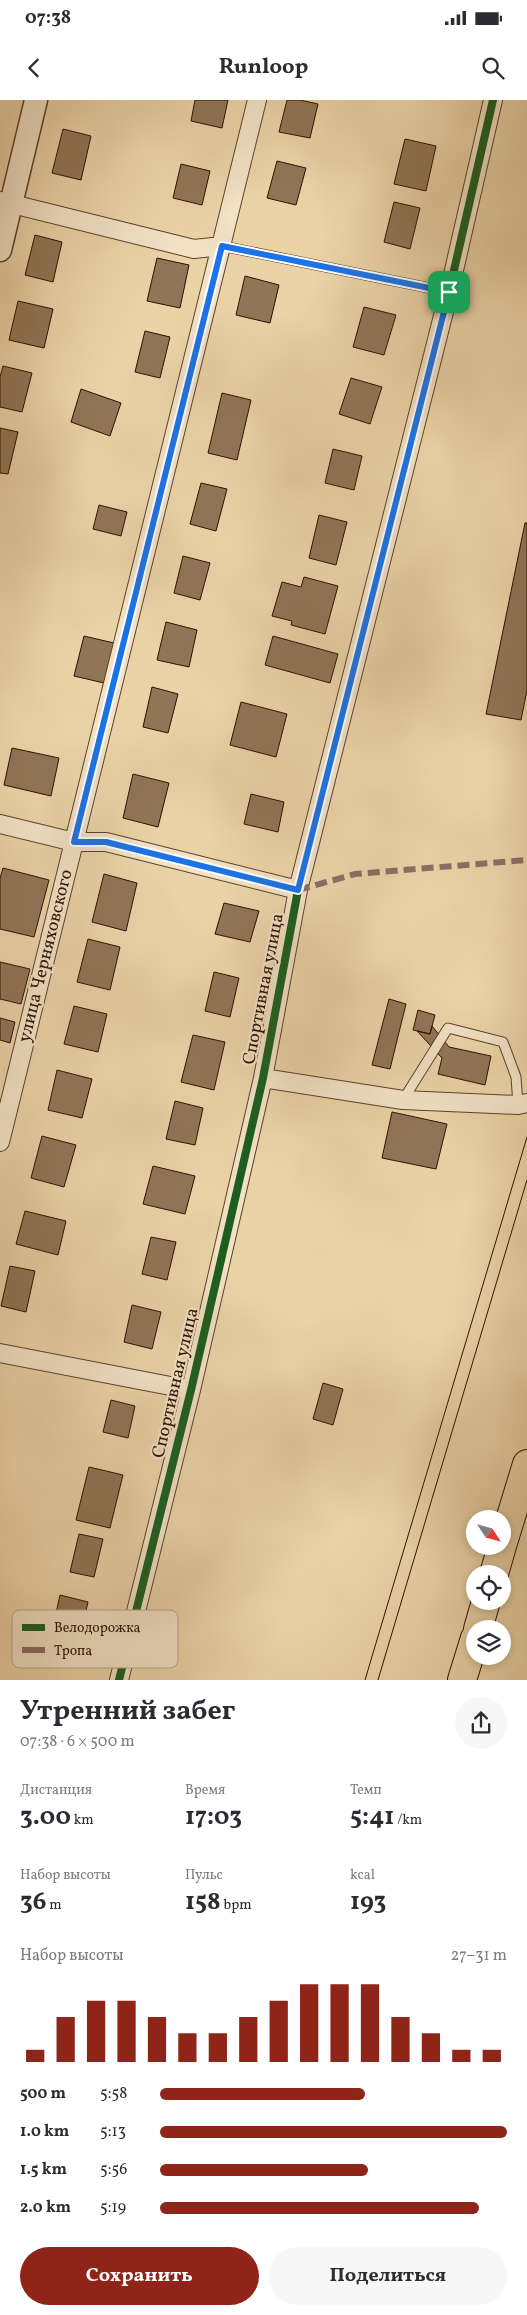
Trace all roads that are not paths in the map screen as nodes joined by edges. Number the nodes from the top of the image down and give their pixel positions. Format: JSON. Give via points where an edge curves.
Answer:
{"nodes":[{"id":1,"x":36,"y":100,"type":"edge"},
{"id":2,"x":257,"y":100,"type":"edge"},
{"id":3,"x":493,"y":100,"type":"edge"},
{"id":4,"x":6,"y":202,"type":"edge"},
{"id":5,"x":222,"y":246,"type":"junction"},
{"id":6,"x":0,"y":250,"type":"edge"},
{"id":7,"x":449,"y":292,"type":"junction"},
{"id":8,"x":0,"y":824,"type":"edge"},
{"id":9,"x":74,"y":842,"type":"junction"},
{"id":10,"x":298,"y":890,"type":"junction"},
{"id":11,"x":263,"y":1078,"type":"junction"},
{"id":12,"x":403,"y":1100,"type":"junction"},
{"id":13,"x":523,"y":1104,"type":"edge"},
{"id":14,"x":0,"y":1142,"type":"edge"},
{"id":15,"x":0,"y":1353,"type":"edge"},
{"id":16,"x":191,"y":1390,"type":"junction"},
{"id":17,"x":527,"y":1464,"type":"edge"},
{"id":18,"x":511,"y":1516,"type":"edge"},
{"id":19,"x":136,"y":1610,"type":"edge"},
{"id":20,"x":467,"y":1665,"type":"edge"},
{"id":21,"x":462,"y":1680,"type":"edge"}],
"edges":[{"from":1,"to":4,"type":"street"},
{"from":2,"to":5,"type":"street","name":"улица Черняховского"},
{"from":3,"to":7,"type":"street","name":"Спортивная улица"},
{"from":4,"to":5,"type":"street","via":[[194,249]]},
{"from":4,"to":6,"type":"street"},
{"from":5,"to":7,"type":"lane"},
{"from":5,"to":9,"type":"street","name":"улица Черняховского"},
{"from":7,"to":10,"type":"street","name":"Спортивная улица"},
{"from":8,"to":9,"type":"street"},
{"from":9,"to":10,"type":"street","via":[[106,842]]},
{"from":9,"to":14,"type":"street","name":"улица Черняховского"},
{"from":10,"to":11,"type":"street","name":"Спортивная улица"},
{"from":11,"to":12,"type":"street"},
{"from":11,"to":16,"type":"street","name":"Спортивная улица"},
{"from":12,"to":13,"type":"street"},
{"from":12,"to":13,"type":"lane","via":[[448,1028],[503,1042]]},
{"from":15,"to":16,"type":"street"},
{"from":16,"to":19,"type":"street","name":"Спортивная улица"},
{"from":17,"to":18,"type":"main road"},
{"from":20,"to":21,"type":"main road"}]}
